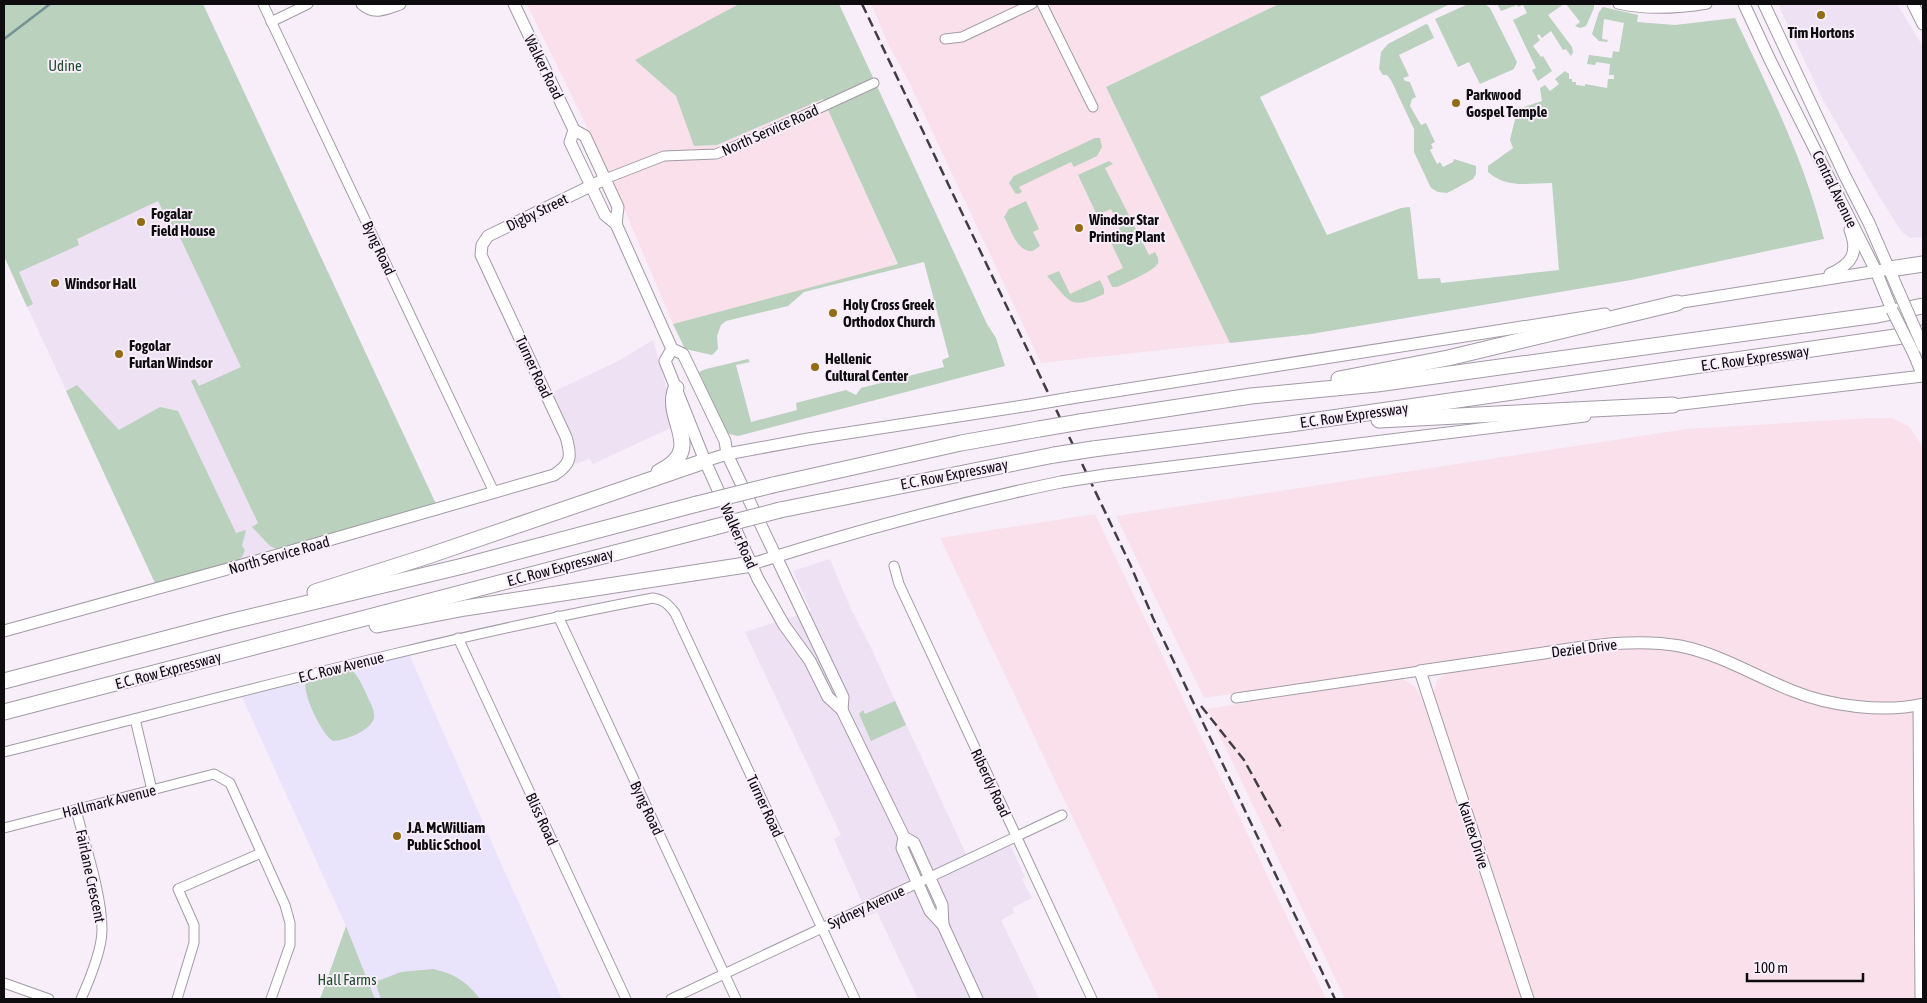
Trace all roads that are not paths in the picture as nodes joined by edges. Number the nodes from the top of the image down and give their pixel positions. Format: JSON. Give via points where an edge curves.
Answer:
{"nodes":[{"id":1,"x":263,"y":4,"type":"edge"},
{"id":2,"x":308,"y":4,"type":"edge"},
{"id":3,"x":362,"y":4,"type":"edge"},
{"id":4,"x":400,"y":4,"type":"edge"},
{"id":5,"x":514,"y":4,"type":"edge"},
{"id":6,"x":1032,"y":4,"type":"edge"},
{"id":7,"x":1042,"y":4,"type":"edge"},
{"id":8,"x":1618,"y":4,"type":"edge"},
{"id":9,"x":1707,"y":4,"type":"edge"},
{"id":10,"x":1744,"y":4,"type":"edge"},
{"id":11,"x":1764,"y":4,"type":"edge"},
{"id":12,"x":1913,"y":4,"type":"edge"},
{"id":13,"x":271,"y":22,"type":"junction"},
{"id":14,"x":1923,"y":24,"type":"edge"},
{"id":15,"x":945,"y":39,"type":"dead end"},
{"id":16,"x":874,"y":83,"type":"dead end"},
{"id":17,"x":1093,"y":107,"type":"dead end"},
{"id":18,"x":574,"y":130,"type":"junction"},
{"id":19,"x":605,"y":179,"type":"junction"},
{"id":20,"x":591,"y":186,"type":"junction"},
{"id":21,"x":1846,"y":212,"type":"junction"},
{"id":22,"x":616,"y":224,"type":"junction"},
{"id":23,"x":481,"y":255,"type":"joint"},
{"id":24,"x":1923,"y":264,"type":"edge"},
{"id":25,"x":1883,"y":270,"type":"junction"},
{"id":26,"x":1805,"y":282,"type":"junction"},
{"id":27,"x":1677,"y":302,"type":"junction"},
{"id":28,"x":1923,"y":306,"type":"edge"},
{"id":29,"x":1923,"y":333,"type":"edge"},
{"id":30,"x":672,"y":349,"type":"junction"},
{"id":31,"x":1918,"y":349,"type":"edge"},
{"id":32,"x":1923,"y":376,"type":"edge"},
{"id":33,"x":676,"y":388,"type":"junction"},
{"id":34,"x":1251,"y":396,"type":"junction"},
{"id":35,"x":1673,"y":405,"type":"junction"},
{"id":36,"x":1290,"y":424,"type":"junction"},
{"id":37,"x":727,"y":454,"type":"junction"},
{"id":38,"x":705,"y":461,"type":"junction"},
{"id":39,"x":554,"y":475,"type":"joint"},
{"id":40,"x":619,"y":491,"type":"junction"},
{"id":41,"x":494,"y":492,"type":"junction"},
{"id":42,"x":777,"y":556,"type":"junction"},
{"id":43,"x":752,"y":564,"type":"junction"},
{"id":44,"x":894,"y":566,"type":"dead end"},
{"id":45,"x":675,"y":614,"type":"joint"},
{"id":46,"x":558,"y":616,"type":"junction"},
{"id":47,"x":229,"y":622,"type":"junction"},
{"id":48,"x":4,"y":631,"type":"edge"},
{"id":49,"x":458,"y":638,"type":"junction"},
{"id":50,"x":277,"y":642,"type":"junction"},
{"id":51,"x":1420,"y":671,"type":"junction"},
{"id":52,"x":4,"y":682,"type":"edge"},
{"id":53,"x":1236,"y":698,"type":"dead end"},
{"id":54,"x":1920,"y":705,"type":"edge"},
{"id":55,"x":842,"y":710,"type":"junction"},
{"id":56,"x":4,"y":712,"type":"edge"},
{"id":57,"x":135,"y":719,"type":"junction"},
{"id":58,"x":4,"y":752,"type":"edge"},
{"id":59,"x":152,"y":790,"type":"junction"},
{"id":60,"x":76,"y":810,"type":"junction"},
{"id":61,"x":1062,"y":815,"type":"dead end"},
{"id":62,"x":4,"y":828,"type":"edge"},
{"id":63,"x":904,"y":837,"type":"junction"},
{"id":64,"x":1016,"y":837,"type":"junction"},
{"id":65,"x":261,"y":853,"type":"junction"},
{"id":66,"x":930,"y":877,"type":"junction"},
{"id":67,"x":918,"y":883,"type":"junction"},
{"id":68,"x":943,"y":925,"type":"junction"},
{"id":69,"x":822,"y":928,"type":"junction"},
{"id":70,"x":724,"y":974,"type":"junction"},
{"id":71,"x":4,"y":983,"type":"edge"},
{"id":72,"x":49,"y":999,"type":"edge"},
{"id":73,"x":81,"y":999,"type":"edge"},
{"id":74,"x":177,"y":999,"type":"edge"},
{"id":75,"x":271,"y":999,"type":"edge"},
{"id":76,"x":626,"y":999,"type":"edge"},
{"id":77,"x":671,"y":999,"type":"edge"},
{"id":78,"x":736,"y":999,"type":"edge"},
{"id":79,"x":855,"y":999,"type":"edge"},
{"id":80,"x":978,"y":999,"type":"edge"},
{"id":81,"x":1092,"y":999,"type":"edge"},
{"id":82,"x":1528,"y":999,"type":"edge"},
{"id":83,"x":1920,"y":999,"type":"edge"}],
"edges":[{"from":1,"to":13,"type":"street","name":"Byng Road"},
{"from":2,"to":13,"type":"street"},
{"from":3,"to":4,"type":"main road","via":[[384,11]]},
{"from":5,"to":18,"type":"main road","name":"Walker Road"},
{"from":6,"to":15,"type":"street","via":[[962,37]]},
{"from":7,"to":17,"type":"street"},
{"from":8,"to":9,"type":"street","via":[[1679,8]]},
{"from":10,"to":21,"type":"main road","name":"Central Avenue"},
{"from":11,"to":25,"type":"main road","name":"Central Avenue"},
{"from":12,"to":14,"type":"main road"},
{"from":13,"to":41,"type":"street","name":"Byng Road"},
{"from":16,"to":19,"type":"street","name":"North Service Road","via":[[716,154],[664,156]]},
{"from":18,"to":19,"type":"main road","name":"Walker Road","via":[[585,136]]},
{"from":18,"to":20,"type":"main road","name":"Walker Road","via":[[570,142]]},
{"from":19,"to":20,"type":"main road","name":"Digby Street"},
{"from":19,"to":22,"type":"main road","name":"Walker Road","via":[[618,207]]},
{"from":20,"to":22,"type":"main road","name":"Walker Road","via":[[605,215]]},
{"from":20,"to":23,"type":"main road","name":"Digby Street","via":[[488,236],[482,245]]},
{"from":21,"to":25,"type":"main road","name":"Central Avenue"},
{"from":21,"to":26,"type":"main road","via":[[1845,218],[1853,238],[1852,257],[1843,268]]},
{"from":22,"to":30,"type":"main road","name":"Walker Road"},
{"from":23,"to":39,"type":"main road","name":"Turner Road","via":[[566,437],[570,459],[565,468]]},
{"from":24,"to":25,"type":"highway"},
{"from":25,"to":26,"type":"main road"},
{"from":25,"to":31,"type":"main road","name":"Central Avenue","bridge":true,"via":[[1899,292]]},
{"from":25,"to":31,"type":"main road","name":"Central Avenue","bridge":true,"via":[[1885,295]]},
{"from":26,"to":27,"type":"main road"},
{"from":27,"to":34,"type":"highway","via":[[1448,358]]},
{"from":27,"to":37,"type":"main road","bridge":true},
{"from":28,"to":34,"type":"highway","name":"E.C. Row Expressway","via":[[1387,383]]},
{"from":29,"to":36,"type":"highway","name":"E.C. Row Expressway"},
{"from":30,"to":33,"type":"main road","name":"Walker Road","via":[[665,361]]},
{"from":30,"to":37,"type":"main road","name":"Walker Road","via":[[683,354]]},
{"from":31,"to":32,"type":"main road","name":"Central Avenue"},
{"from":32,"to":35,"type":"main road"},
{"from":33,"to":38,"type":"main road","name":"Walker Road"},
{"from":33,"to":40,"type":"highway","via":[[672,397],[682,438],[680,456],[667,468]]},
{"from":34,"to":47,"type":"highway","name":"E.C. Row Expressway","bridge":true,"via":[[961,443],[773,485],[462,566]]},
{"from":35,"to":36,"type":"highway"},
{"from":35,"to":42,"type":"main road","bridge":true,"via":[[1061,482],[880,524]]},
{"from":36,"to":50,"type":"highway","name":"E.C. Row Expressway","bridge":true,"via":[[1054,455],[780,510]]},
{"from":37,"to":38,"type":"main road"},
{"from":37,"to":42,"type":"main road","name":"Walker Road"},
{"from":38,"to":40,"type":"highway"},
{"from":38,"to":43,"type":"main road","name":"Walker Road"},
{"from":39,"to":41,"type":"main road","name":"North Service Road"},
{"from":40,"to":47,"type":"highway"},
{"from":41,"to":48,"type":"main road","name":"North Service Road"},
{"from":42,"to":43,"type":"main road"},
{"from":42,"to":55,"type":"main road","name":"Walker Road","via":[[843,697]]},
{"from":43,"to":50,"type":"highway","via":[[465,608]]},
{"from":43,"to":55,"type":"main road","name":"Walker Road","via":[[828,697]]},
{"from":44,"to":64,"type":"street","name":"Riberdy Road","via":[[899,584]]},
{"from":45,"to":46,"type":"street","name":"E.C. Row Avenue","via":[[668,604],[653,598]]},
{"from":45,"to":69,"type":"street","name":"Turner Road"},
{"from":46,"to":49,"type":"street","name":"E.C. Row Avenue"},
{"from":46,"to":70,"type":"street","name":"Byng Road"},
{"from":47,"to":52,"type":"highway","name":"E.C. Row Expressway"},
{"from":49,"to":57,"type":"street","name":"E.C. Row Avenue"},
{"from":49,"to":76,"type":"street","name":"Bliss Road"},
{"from":50,"to":56,"type":"highway","name":"E.C. Row Expressway"},
{"from":51,"to":53,"type":"street","name":"Deziel Drive"},
{"from":51,"to":54,"type":"main road","name":"Deziel Drive","via":[[1577,648],[1642,643],[1700,651],[1820,700],[1876,708]]},
{"from":51,"to":82,"type":"main road","name":"Kautex Drive"},
{"from":54,"to":83,"type":"street"},
{"from":55,"to":63,"type":"main road","name":"Walker Road"},
{"from":57,"to":58,"type":"street","name":"E.C. Row Avenue"},
{"from":57,"to":59,"type":"street"},
{"from":59,"to":60,"type":"street","name":"Hallmark Avenue"},
{"from":59,"to":65,"type":"street","name":"Hallmark Avenue","via":[[214,774],[230,783]]},
{"from":60,"to":62,"type":"street","name":"Hallmark Avenue"},
{"from":60,"to":73,"type":"street","name":"Fairlane Crescent","via":[[100,906],[102,931]]},
{"from":61,"to":64,"type":"street","name":"Sydney Avenue"},
{"from":63,"to":66,"type":"main road","name":"Walker Road","via":[[914,843]]},
{"from":63,"to":67,"type":"main road","name":"Walker Road","via":[[902,848]]},
{"from":64,"to":66,"type":"street","name":"Sydney Avenue"},
{"from":64,"to":81,"type":"street","name":"Riberdy Road"},
{"from":65,"to":74,"type":"street","via":[[178,889],[194,925],[194,943]]},
{"from":65,"to":75,"type":"street","via":[[290,923],[290,945]]},
{"from":66,"to":67,"type":"street","name":"Sydney Avenue"},
{"from":66,"to":68,"type":"main road","name":"Walker Road","via":[[942,905]]},
{"from":67,"to":68,"type":"main road","name":"Walker Road","via":[[930,910]]},
{"from":67,"to":69,"type":"street","name":"Sydney Avenue"},
{"from":68,"to":80,"type":"main road","name":"Walker Road"},
{"from":69,"to":70,"type":"street","name":"Sydney Avenue"},
{"from":69,"to":79,"type":"street","name":"Turner Road"},
{"from":70,"to":77,"type":"street","name":"Sydney Avenue"},
{"from":70,"to":78,"type":"street","name":"Byng Road"},
{"from":71,"to":72,"type":"street"}]}
